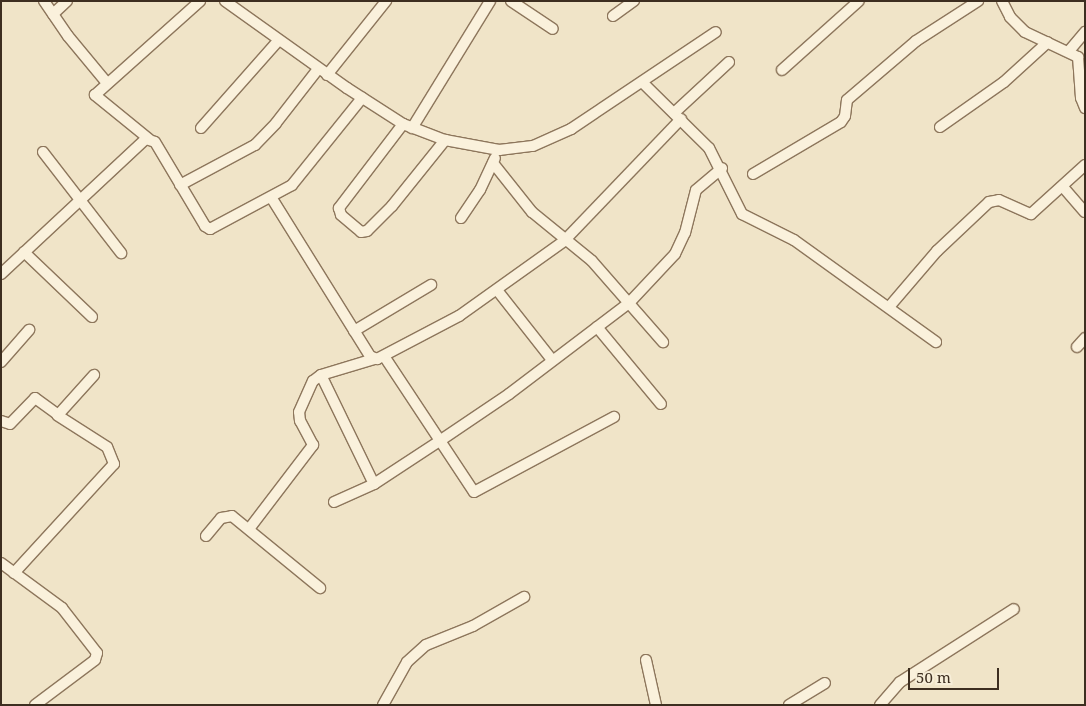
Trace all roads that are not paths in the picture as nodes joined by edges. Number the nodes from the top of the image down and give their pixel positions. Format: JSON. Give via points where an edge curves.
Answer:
{"nodes":[{"id":1,"x":44,"y":1,"type":"edge"},
{"id":2,"x":67,"y":1,"type":"edge"},
{"id":3,"x":200,"y":1,"type":"edge"},
{"id":4,"x":225,"y":1,"type":"edge"},
{"id":5,"x":386,"y":1,"type":"edge"},
{"id":6,"x":490,"y":1,"type":"edge"},
{"id":7,"x":511,"y":1,"type":"edge"},
{"id":8,"x":634,"y":1,"type":"edge"},
{"id":9,"x":859,"y":1,"type":"edge"},
{"id":10,"x":978,"y":1,"type":"edge"},
{"id":11,"x":1002,"y":1,"type":"edge"},
{"id":12,"x":52,"y":14,"type":"junction"},
{"id":13,"x":613,"y":16,"type":"dead end"},
{"id":14,"x":553,"y":29,"type":"dead end"},
{"id":15,"x":716,"y":32,"type":"dead end"},
{"id":16,"x":1085,"y":32,"type":"edge"},
{"id":17,"x":278,"y":41,"type":"junction"},
{"id":18,"x":1048,"y":42,"type":"junction"},
{"id":19,"x":1069,"y":51,"type":"junction"},
{"id":20,"x":729,"y":62,"type":"dead end"},
{"id":21,"x":782,"y":70,"type":"dead end"},
{"id":22,"x":323,"y":72,"type":"junction"},
{"id":23,"x":642,"y":82,"type":"junction"},
{"id":24,"x":107,"y":83,"type":"junction"},
{"id":25,"x":362,"y":98,"type":"junction"},
{"id":26,"x":1085,"y":108,"type":"edge"},
{"id":27,"x":678,"y":116,"type":"junction"},
{"id":28,"x":408,"y":126,"type":"junction"},
{"id":29,"x":940,"y":126,"type":"dead end"},
{"id":30,"x":201,"y":128,"type":"dead end"},
{"id":31,"x":149,"y":139,"type":"junction"},
{"id":32,"x":445,"y":140,"type":"junction"},
{"id":33,"x":499,"y":150,"type":"junction"},
{"id":34,"x":42,"y":152,"type":"dead end"},
{"id":35,"x":493,"y":163,"type":"junction"},
{"id":36,"x":1085,"y":165,"type":"edge"},
{"id":37,"x":722,"y":168,"type":"junction"},
{"id":38,"x":753,"y":174,"type":"dead end"},
{"id":39,"x":180,"y":185,"type":"junction"},
{"id":40,"x":1062,"y":186,"type":"junction"},
{"id":41,"x":271,"y":197,"type":"junction"},
{"id":42,"x":79,"y":199,"type":"junction"},
{"id":43,"x":1085,"y":212,"type":"edge"},
{"id":44,"x":461,"y":218,"type":"dead end"},
{"id":45,"x":564,"y":241,"type":"junction"},
{"id":46,"x":24,"y":252,"type":"junction"},
{"id":47,"x":121,"y":253,"type":"dead end"},
{"id":48,"x":1,"y":274,"type":"edge"},
{"id":49,"x":431,"y":285,"type":"dead end"},
{"id":50,"x":497,"y":290,"type":"junction"},
{"id":51,"x":629,"y":303,"type":"junction"},
{"id":52,"x":888,"y":307,"type":"junction"},
{"id":53,"x":92,"y":317,"type":"dead end"},
{"id":54,"x":597,"y":327,"type":"junction"},
{"id":55,"x":29,"y":330,"type":"dead end"},
{"id":56,"x":354,"y":331,"type":"junction"},
{"id":57,"x":1085,"y":338,"type":"edge"},
{"id":58,"x":663,"y":342,"type":"dead end"},
{"id":59,"x":936,"y":342,"type":"dead end"},
{"id":60,"x":1077,"y":347,"type":"dead end"},
{"id":61,"x":379,"y":358,"type":"junction"},
{"id":62,"x":552,"y":360,"type":"junction"},
{"id":63,"x":1,"y":362,"type":"edge"},
{"id":64,"x":94,"y":375,"type":"dead end"},
{"id":65,"x":321,"y":375,"type":"junction"},
{"id":66,"x":660,"y":404,"type":"dead end"},
{"id":67,"x":57,"y":415,"type":"junction"},
{"id":68,"x":614,"y":417,"type":"dead end"},
{"id":69,"x":1,"y":420,"type":"edge"},
{"id":70,"x":441,"y":440,"type":"junction"},
{"id":71,"x":374,"y":484,"type":"junction"},
{"id":72,"x":334,"y":502,"type":"dead end"},
{"id":73,"x":249,"y":529,"type":"junction"},
{"id":74,"x":206,"y":536,"type":"dead end"},
{"id":75,"x":1,"y":563,"type":"edge"},
{"id":76,"x":14,"y":573,"type":"junction"},
{"id":77,"x":320,"y":588,"type":"dead end"},
{"id":78,"x":524,"y":597,"type":"dead end"},
{"id":79,"x":1014,"y":609,"type":"dead end"},
{"id":80,"x":646,"y":660,"type":"dead end"},
{"id":81,"x":824,"y":683,"type":"dead end"},
{"id":82,"x":36,"y":705,"type":"edge"},
{"id":83,"x":383,"y":705,"type":"edge"},
{"id":84,"x":656,"y":705,"type":"edge"},
{"id":85,"x":789,"y":705,"type":"edge"},
{"id":86,"x":880,"y":705,"type":"edge"}],
"edges":[{"from":1,"to":12,"type":"street"},
{"from":2,"to":12,"type":"street"},
{"from":3,"to":24,"type":"street"},
{"from":4,"to":17,"type":"street"},
{"from":5,"to":22,"type":"street"},
{"from":6,"to":28,"type":"street"},
{"from":7,"to":14,"type":"street"},
{"from":8,"to":13,"type":"street"},
{"from":9,"to":21,"type":"street"},
{"from":10,"to":38,"type":"street","via":[[916,42],[847,100],[846,116],[841,122]]},
{"from":11,"to":18,"type":"street","via":[[1016,26]]},
{"from":12,"to":24,"type":"street"},
{"from":15,"to":23,"type":"street"},
{"from":16,"to":19,"type":"street"},
{"from":17,"to":22,"type":"street"},
{"from":17,"to":30,"type":"street"},
{"from":18,"to":19,"type":"street"},
{"from":18,"to":29,"type":"street","via":[[1004,82]]},
{"from":19,"to":26,"type":"street","via":[[1080,60],[1079,84]]},
{"from":20,"to":27,"type":"street"},
{"from":22,"to":25,"type":"street"},
{"from":22,"to":39,"type":"street","via":[[255,145]]},
{"from":23,"to":27,"type":"street"},
{"from":23,"to":33,"type":"street","via":[[546,142]]},
{"from":24,"to":31,"type":"street","via":[[95,95],[96,100]]},
{"from":25,"to":28,"type":"street"},
{"from":25,"to":41,"type":"street","via":[[292,186]]},
{"from":27,"to":37,"type":"street","via":[[709,148]]},
{"from":27,"to":45,"type":"street"},
{"from":28,"to":32,"type":"street"},
{"from":28,"to":32,"type":"street","via":[[339,208],[341,215],[361,232],[367,231],[392,206]]},
{"from":31,"to":39,"type":"street","via":[[155,142]]},
{"from":31,"to":42,"type":"street","via":[[135,147]]},
{"from":32,"to":33,"type":"street"},
{"from":33,"to":35,"type":"street"},
{"from":34,"to":42,"type":"street"},
{"from":35,"to":44,"type":"street"},
{"from":35,"to":45,"type":"street","via":[[532,212]]},
{"from":36,"to":40,"type":"street"},
{"from":37,"to":51,"type":"street","via":[[696,190],[685,233],[675,254]]},
{"from":37,"to":52,"type":"street","via":[[742,214],[794,240]]},
{"from":39,"to":41,"type":"street","via":[[207,228],[215,228]]},
{"from":40,"to":43,"type":"street"},
{"from":40,"to":52,"type":"street","via":[[1031,214],[999,200],[989,202],[937,250]]},
{"from":41,"to":56,"type":"street"},
{"from":42,"to":46,"type":"street"},
{"from":42,"to":47,"type":"street"},
{"from":45,"to":50,"type":"street"},
{"from":45,"to":51,"type":"street","via":[[592,261]]},
{"from":46,"to":48,"type":"street"},
{"from":46,"to":53,"type":"street"},
{"from":49,"to":56,"type":"street"},
{"from":50,"to":61,"type":"street","via":[[439,328]]},
{"from":50,"to":62,"type":"street"},
{"from":51,"to":54,"type":"street"},
{"from":51,"to":58,"type":"street"},
{"from":52,"to":59,"type":"street"},
{"from":54,"to":62,"type":"street"},
{"from":54,"to":66,"type":"street"},
{"from":55,"to":63,"type":"street"},
{"from":56,"to":61,"type":"street"},
{"from":57,"to":60,"type":"street"},
{"from":61,"to":65,"type":"street"},
{"from":61,"to":70,"type":"street"},
{"from":62,"to":70,"type":"street"},
{"from":64,"to":67,"type":"street"},
{"from":65,"to":71,"type":"street"},
{"from":65,"to":73,"type":"street","via":[[313,381],[299,412],[300,421],[313,445]]},
{"from":67,"to":69,"type":"street","via":[[34,398],[10,424]]},
{"from":67,"to":76,"type":"street","via":[[107,447],[114,464]]},
{"from":68,"to":70,"type":"street","via":[[474,492]]},
{"from":70,"to":71,"type":"street"},
{"from":71,"to":72,"type":"street"},
{"from":73,"to":74,"type":"street","via":[[232,516],[225,515]]},
{"from":73,"to":77,"type":"street"},
{"from":75,"to":76,"type":"street"},
{"from":76,"to":82,"type":"street","via":[[62,608],[98,656]]},
{"from":78,"to":83,"type":"street","via":[[466,630],[426,645],[407,662]]},
{"from":79,"to":86,"type":"street","via":[[900,682]]},
{"from":80,"to":84,"type":"street"},
{"from":81,"to":85,"type":"street"}]}
